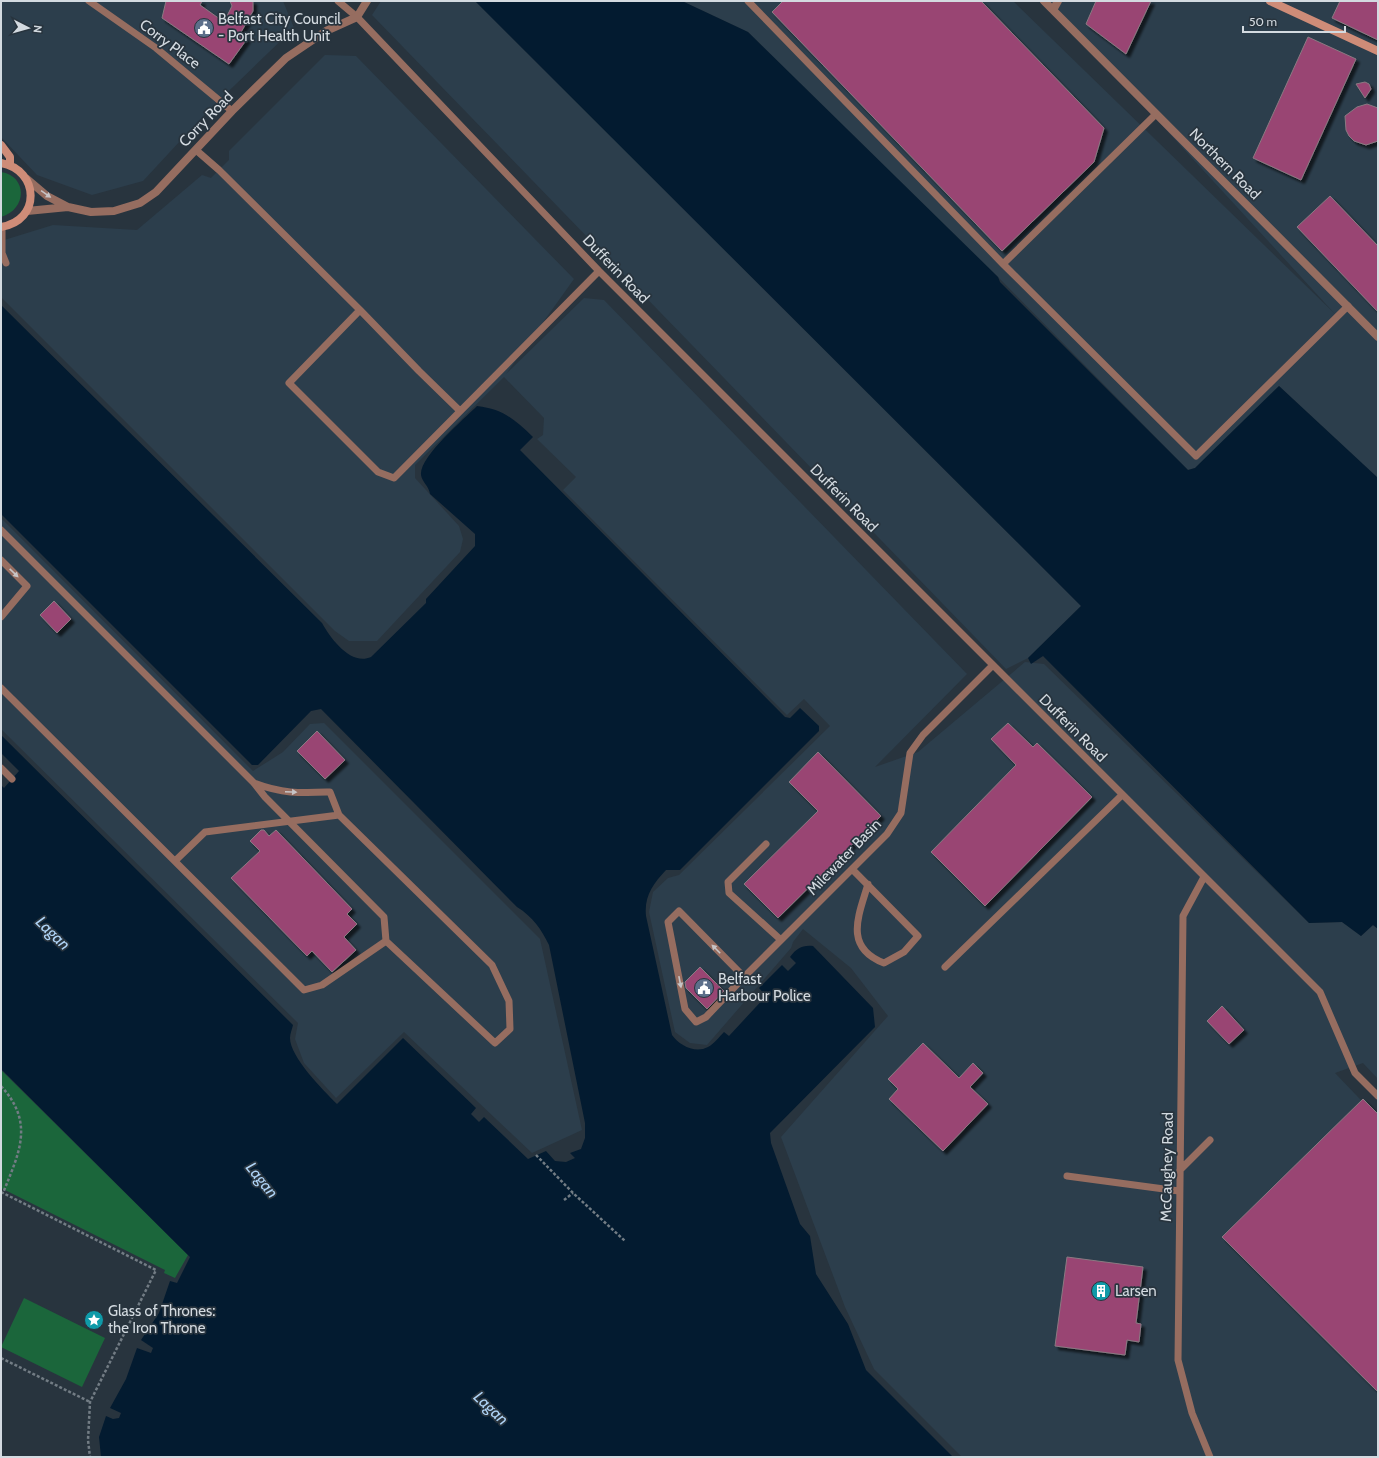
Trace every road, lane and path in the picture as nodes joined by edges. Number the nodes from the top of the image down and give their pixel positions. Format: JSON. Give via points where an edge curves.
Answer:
{"nodes":[{"id":1,"x":89,"y":1,"type":"edge"},
{"id":2,"x":338,"y":1,"type":"edge"},
{"id":3,"x":367,"y":1,"type":"edge"},
{"id":4,"x":748,"y":1,"type":"edge"},
{"id":5,"x":1044,"y":1,"type":"edge"},
{"id":6,"x":1058,"y":1,"type":"edge"},
{"id":7,"x":1270,"y":1,"type":"edge"},
{"id":8,"x":1053,"y":10,"type":"junction"},
{"id":9,"x":357,"y":17,"type":"junction"},
{"id":10,"x":1378,"y":51,"type":"edge"},
{"id":11,"x":232,"y":112,"type":"junction"},
{"id":12,"x":1156,"y":114,"type":"junction"},
{"id":13,"x":1,"y":146,"type":"edge"},
{"id":14,"x":196,"y":150,"type":"junction"},
{"id":15,"x":1,"y":163,"type":"edge"},
{"id":16,"x":10,"y":165,"type":"junction"},
{"id":17,"x":27,"y":179,"type":"junction"},
{"id":18,"x":68,"y":207,"type":"junction"},
{"id":19,"x":26,"y":211,"type":"junction"},
{"id":20,"x":1,"y":227,"type":"edge"},
{"id":21,"x":6,"y":263,"type":"dead end"},
{"id":22,"x":1003,"y":264,"type":"junction"},
{"id":23,"x":599,"y":271,"type":"junction"},
{"id":24,"x":1348,"y":306,"type":"junction"},
{"id":25,"x":360,"y":310,"type":"junction"},
{"id":26,"x":1378,"y":337,"type":"edge"},
{"id":27,"x":460,"y":411,"type":"junction"},
{"id":28,"x":1,"y":530,"type":"edge"},
{"id":29,"x":1,"y":560,"type":"edge"},
{"id":30,"x":1,"y":616,"type":"edge"},
{"id":31,"x":993,"y":665,"type":"junction"},
{"id":32,"x":1,"y":688,"type":"edge"},
{"id":33,"x":1,"y":768,"type":"edge"},
{"id":34,"x":12,"y":779,"type":"dead end"},
{"id":35,"x":254,"y":782,"type":"junction"},
{"id":36,"x":1122,"y":795,"type":"junction"},
{"id":37,"x":339,"y":814,"type":"junction"},
{"id":38,"x":291,"y":822,"type":"junction"},
{"id":39,"x":766,"y":844,"type":"dead end"},
{"id":40,"x":175,"y":861,"type":"junction"},
{"id":41,"x":852,"y":869,"type":"junction"},
{"id":42,"x":1204,"y":877,"type":"junction"},
{"id":43,"x":868,"y":884,"type":"junction"},
{"id":44,"x":781,"y":940,"type":"junction"},
{"id":45,"x":386,"y":941,"type":"junction"},
{"id":46,"x":946,"y":967,"type":"dead end"},
{"id":47,"x":744,"y":977,"type":"junction"},
{"id":48,"x":1,"y":1086,"type":"edge"},
{"id":49,"x":1378,"y":1096,"type":"edge"},
{"id":50,"x":1210,"y":1140,"type":"dead end"},
{"id":51,"x":536,"y":1155,"type":"dead end"},
{"id":52,"x":1180,"y":1170,"type":"junction"},
{"id":53,"x":1068,"y":1176,"type":"dead end"},
{"id":54,"x":1178,"y":1191,"type":"junction"},
{"id":55,"x":2,"y":1193,"type":"edge"},
{"id":56,"x":573,"y":1193,"type":"junction"},
{"id":57,"x":564,"y":1200,"type":"dead end"},
{"id":58,"x":625,"y":1241,"type":"dead end"},
{"id":59,"x":1,"y":1358,"type":"edge"},
{"id":60,"x":90,"y":1402,"type":"junction"},
{"id":61,"x":90,"y":1457,"type":"edge"},
{"id":62,"x":1210,"y":1457,"type":"edge"}],
"edges":[{"from":1,"to":11,"type":"lane","name":"Corry Place","via":[[156,48]]},
{"from":2,"to":9,"type":"lane","name":"Dufferin Road"},
{"from":3,"to":9,"type":"street"},
{"from":4,"to":22,"type":"lane"},
{"from":5,"to":8,"type":"street","name":"Northern Road"},
{"from":6,"to":8,"type":"street"},
{"from":7,"to":10,"type":"street"},
{"from":8,"to":12,"type":"street","name":"Northern Road"},
{"from":9,"to":11,"type":"street","name":"Corry Road","via":[[326,31],[286,58]]},
{"from":9,"to":23,"type":"lane","name":"Dufferin Road"},
{"from":11,"to":14,"type":"street","name":"Corry Road"},
{"from":12,"to":22,"type":"lane"},
{"from":12,"to":24,"type":"street","name":"Northern Road"},
{"from":13,"to":16,"type":"street","via":[[10,157]]},
{"from":14,"to":18,"type":"street","name":"Corry Road","via":[[156,192],[140,203],[102,212]]},
{"from":14,"to":25,"type":"lane"},
{"from":15,"to":16,"type":"street"},
{"from":16,"to":17,"type":"street"},
{"from":17,"to":18,"type":"street","name":"Corry Road","one_way":true,"via":[[47,196]]},
{"from":17,"to":19,"type":"street","via":[[30,201]]},
{"from":18,"to":19,"type":"street","name":"Corry Road"},
{"from":19,"to":20,"type":"street","via":[[16,222]]},
{"from":20,"to":21,"type":"lane","via":[[2,253]]},
{"from":22,"to":24,"type":"lane","via":[[1196,456]]},
{"from":23,"to":27,"type":"lane"},
{"from":23,"to":31,"type":"lane","name":"Dufferin Road"},
{"from":24,"to":26,"type":"street","name":"Northern Road"},
{"from":25,"to":27,"type":"lane"},
{"from":25,"to":27,"type":"lane","via":[[289,383],[378,472],[394,478]]},
{"from":28,"to":35,"type":"lane"},
{"from":29,"to":30,"type":"lane","one_way":true,"via":[[27,586]]},
{"from":31,"to":36,"type":"lane","name":"Dufferin Road"},
{"from":31,"to":41,"type":"lane","name":"Milewater Basin","via":[[922,734],[910,753],[901,813],[887,834]]},
{"from":32,"to":40,"type":"lane"},
{"from":33,"to":34,"type":"lane"},
{"from":35,"to":37,"type":"lane","one_way":true,"via":[[289,793],[330,792]]},
{"from":35,"to":38,"type":"lane","via":[[264,797]]},
{"from":36,"to":42,"type":"lane","name":"Dufferin Road"},
{"from":36,"to":46,"type":"lane"},
{"from":37,"to":38,"type":"lane"},
{"from":37,"to":45,"type":"lane","via":[[492,965],[509,1001],[510,1029],[495,1043]]},
{"from":38,"to":40,"type":"lane","via":[[205,832]]},
{"from":38,"to":45,"type":"lane","via":[[384,917]]},
{"from":39,"to":44,"type":"lane","via":[[728,882],[729,893]]},
{"from":40,"to":45,"type":"lane","via":[[304,990],[322,985]]},
{"from":41,"to":43,"type":"lane"},
{"from":41,"to":44,"type":"lane","name":"Milewater Basin"},
{"from":42,"to":49,"type":"lane","name":"Dufferin Road","via":[[1320,992],[1355,1073]]},
{"from":42,"to":52,"type":"lane","name":"McCaughey Road","via":[[1183,916]]},
{"from":43,"to":43,"type":"lane","via":[[918,936],[904,952],[884,963],[875,960],[856,937],[857,918]]},
{"from":44,"to":47,"type":"lane","name":"Milewater Basin"},
{"from":47,"to":47,"type":"lane","name":"Milewater Basin","one_way":true,"via":[[679,911],[668,922],[685,1009],[696,1022],[706,1018]]},
{"from":48,"to":55,"type":"path","via":[[18,1109],[21,1124],[21,1141],[16,1163]]},
{"from":50,"to":52,"type":"lane"},
{"from":51,"to":56,"type":"path"},
{"from":52,"to":54,"type":"lane","name":"McCaughey Road"},
{"from":53,"to":54,"type":"lane"},
{"from":54,"to":62,"type":"lane","name":"McCaughey Road","via":[[1178,1360],[1192,1413]]},
{"from":55,"to":60,"type":"path","via":[[156,1270]]},
{"from":56,"to":57,"type":"path"},
{"from":56,"to":58,"type":"path"},
{"from":59,"to":60,"type":"path"},
{"from":60,"to":61,"type":"path"}]}
